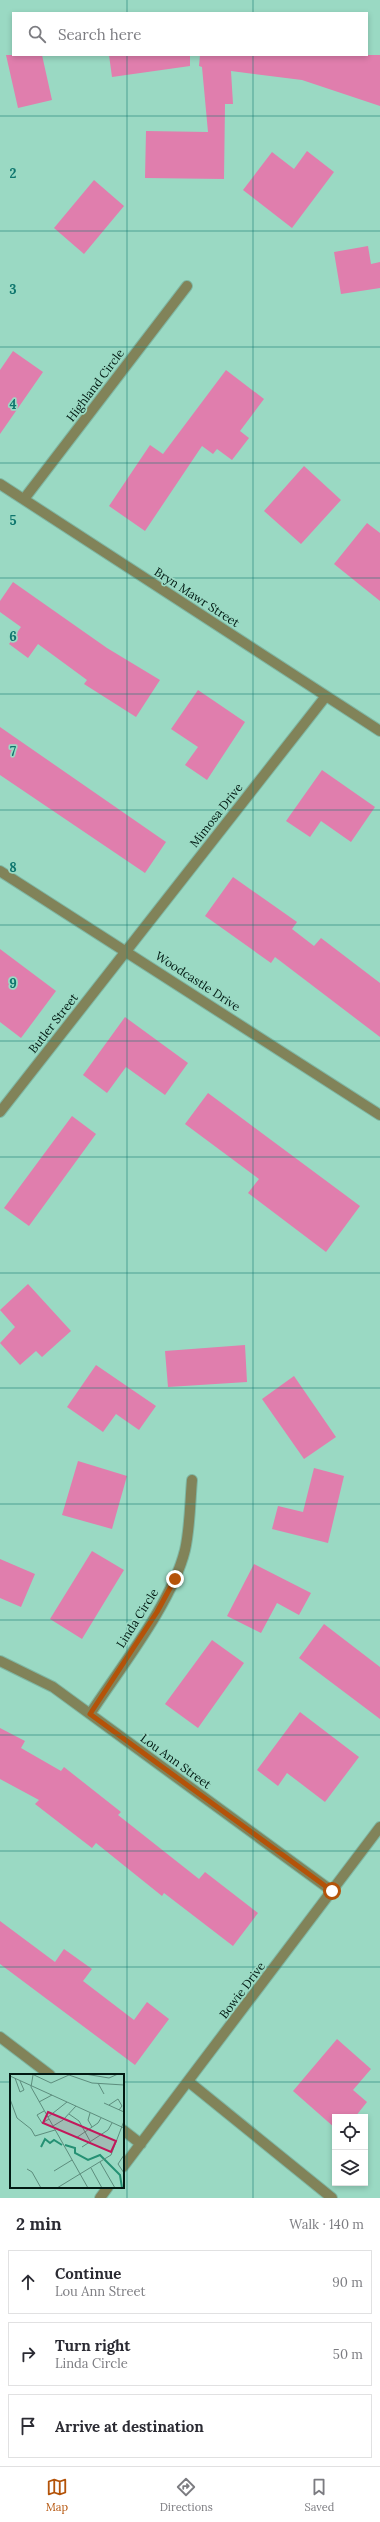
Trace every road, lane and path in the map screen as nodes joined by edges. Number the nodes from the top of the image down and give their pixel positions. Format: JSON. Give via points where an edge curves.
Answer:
{"nodes":[{"id":1,"x":187,"y":286,"type":"dead end"},
{"id":2,"x":0,"y":484,"type":"edge"},
{"id":3,"x":24,"y":500,"type":"junction"},
{"id":4,"x":326,"y":696,"type":"junction"},
{"id":5,"x":380,"y":731,"type":"edge"},
{"id":6,"x":0,"y":871,"type":"edge"},
{"id":7,"x":126,"y":950,"type":"junction"},
{"id":8,"x":0,"y":1112,"type":"edge"},
{"id":9,"x":380,"y":1115,"type":"edge"},
{"id":10,"x":192,"y":1480,"type":"dead end"},
{"id":11,"x":0,"y":1661,"type":"edge"},
{"id":12,"x":90,"y":1714,"type":"junction"},
{"id":13,"x":380,"y":1827,"type":"edge"},
{"id":14,"x":332,"y":1891,"type":"junction"},
{"id":15,"x":0,"y":2037,"type":"edge"},
{"id":16,"x":49,"y":2074,"type":"edge"},
{"id":17,"x":189,"y":2082,"type":"junction"},
{"id":18,"x":124,"y":2131,"type":"edge"},
{"id":19,"x":141,"y":2144,"type":"junction"},
{"id":20,"x":124,"y":2166,"type":"edge"},
{"id":21,"x":107,"y":2188,"type":"edge"},
{"id":22,"x":100,"y":2198,"type":"edge"},
{"id":23,"x":332,"y":2198,"type":"edge"}],
"edges":[{"from":1,"to":3,"type":"street","name":"Highland Circle"},
{"from":2,"to":3,"type":"street","name":"Bryn Mawr Street"},
{"from":3,"to":4,"type":"street","name":"Bryn Mawr Street"},
{"from":4,"to":5,"type":"street","name":"Bryn Mawr Street"},
{"from":4,"to":7,"type":"street","name":"Mimosa Drive"},
{"from":6,"to":7,"type":"street","name":"Woodcastle Drive"},
{"from":7,"to":8,"type":"street","name":"Butler Street"},
{"from":7,"to":9,"type":"street","name":"Woodcastle Drive"},
{"from":10,"to":12,"type":"street","name":"Linda Circle","via":[[185,1550],[175,1579],[157,1612]]},
{"from":11,"to":12,"type":"street","name":"Lou Ann Street","via":[[53,1686]]},
{"from":12,"to":14,"type":"street","name":"Lou Ann Street"},
{"from":13,"to":14,"type":"street","name":"Bowie Drive"},
{"from":14,"to":17,"type":"street","name":"Bowie Drive"},
{"from":15,"to":16,"type":"street"},
{"from":17,"to":19,"type":"street","name":"Bowie Drive"},
{"from":17,"to":23,"type":"street"},
{"from":18,"to":19,"type":"street"},
{"from":19,"to":20,"type":"street","name":"Bowie Drive"},
{"from":21,"to":22,"type":"street"}]}
